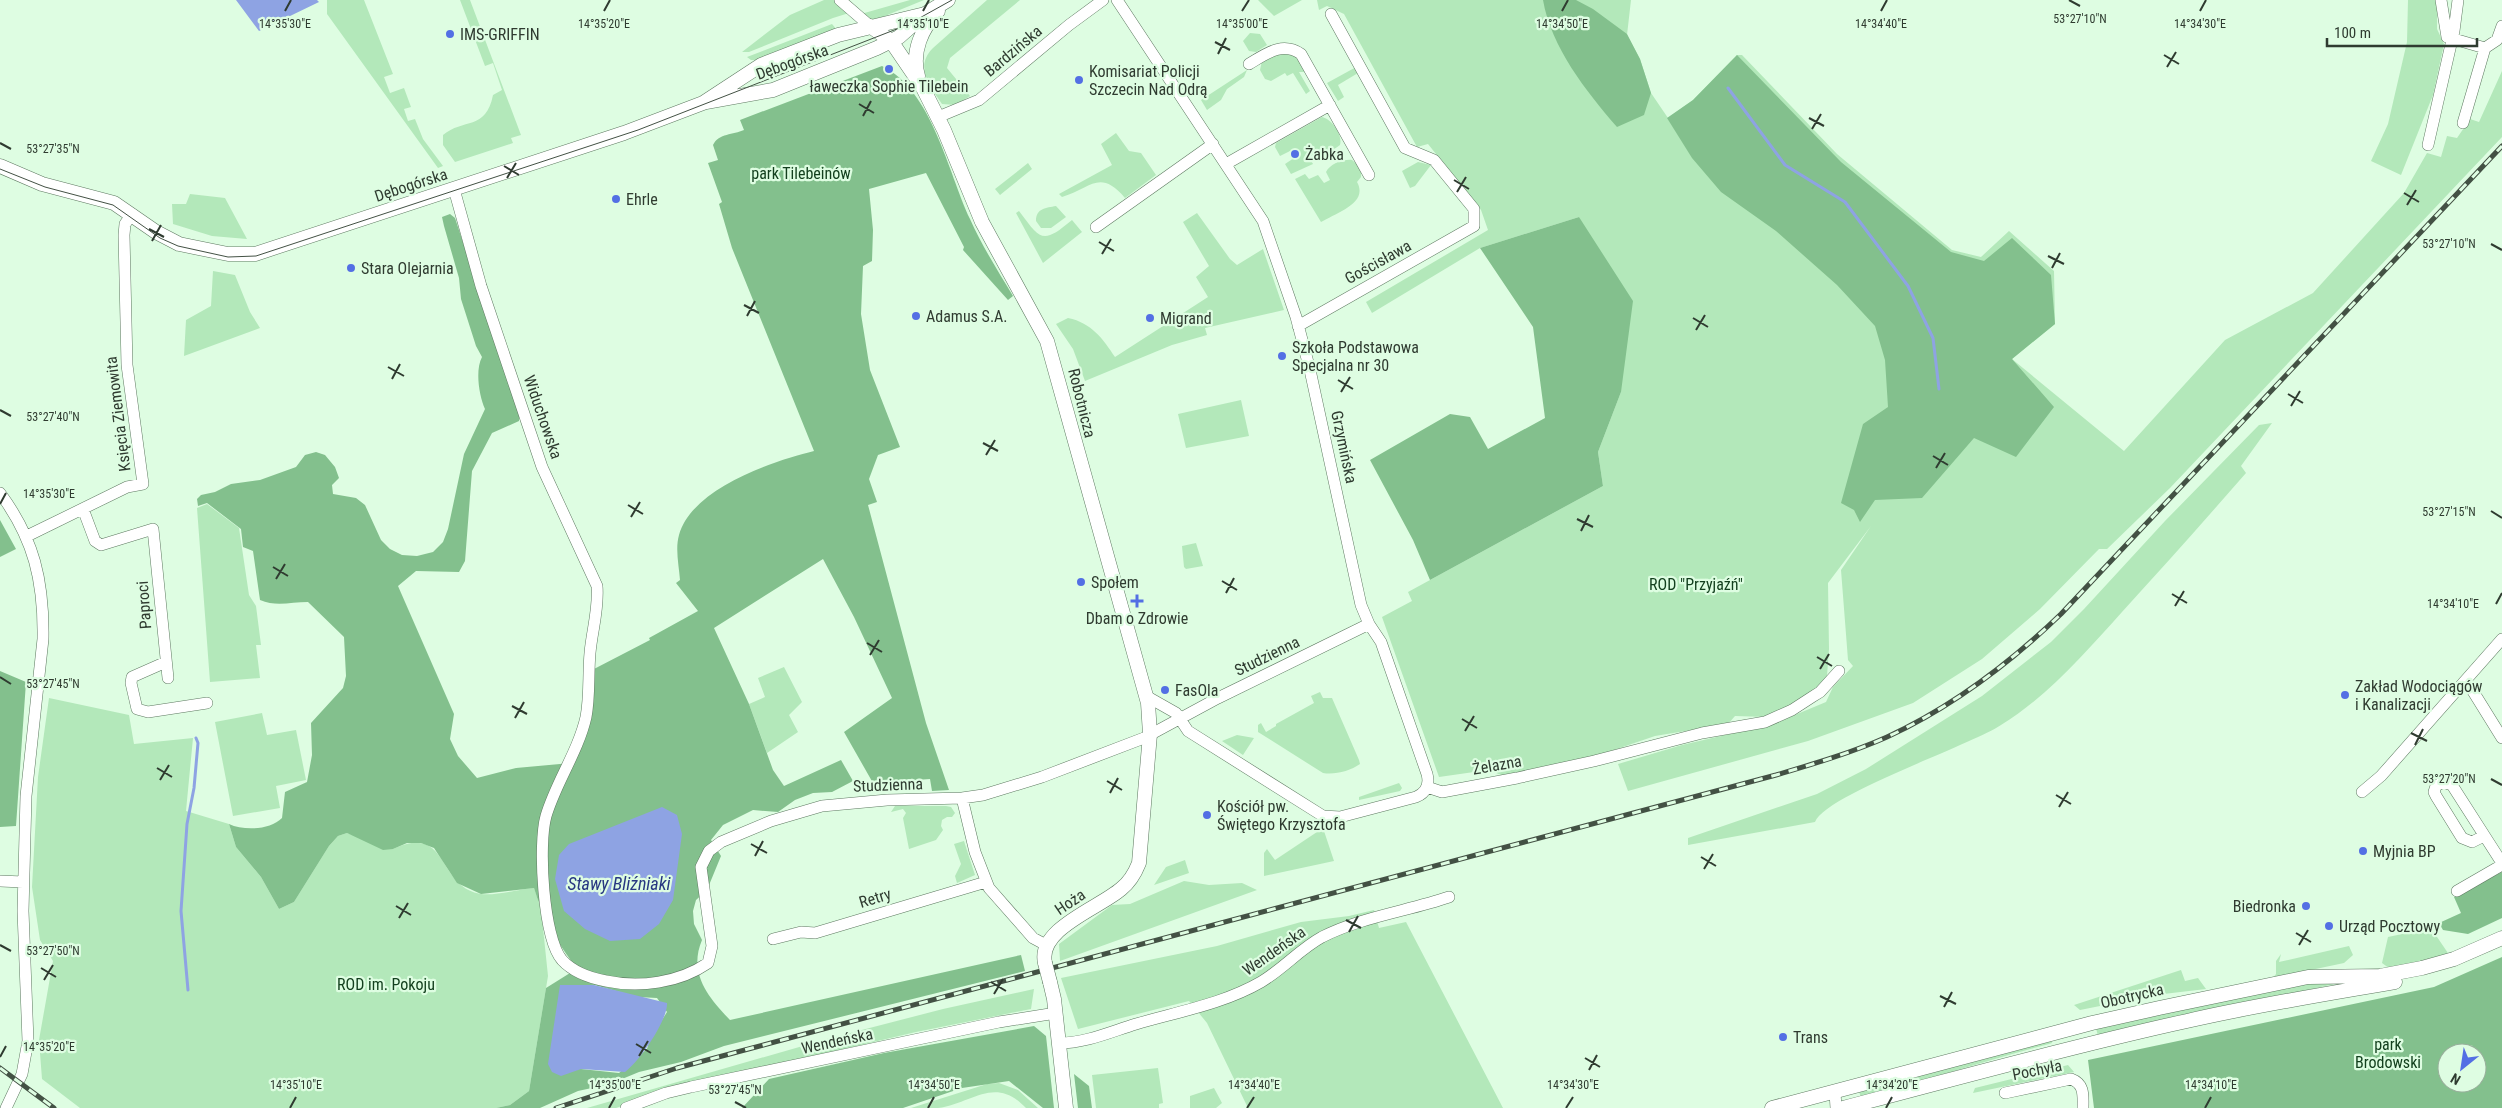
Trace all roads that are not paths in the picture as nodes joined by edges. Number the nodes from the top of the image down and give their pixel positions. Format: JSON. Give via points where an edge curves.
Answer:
{"nodes":[{"id":1,"x":840,"y":0,"type":"edge"},
{"id":2,"x":949,"y":0,"type":"edge"},
{"id":3,"x":1103,"y":0,"type":"edge"},
{"id":4,"x":1117,"y":0,"type":"edge"},
{"id":5,"x":2441,"y":0,"type":"edge"},
{"id":6,"x":2458,"y":0,"type":"edge"},
{"id":7,"x":1331,"y":14,"type":"dead end"},
{"id":8,"x":920,"y":15,"type":"junction"},
{"id":9,"x":870,"y":26,"type":"junction"},
{"id":10,"x":2502,"y":26,"type":"edge"},
{"id":11,"x":2452,"y":40,"type":"junction"},
{"id":12,"x":891,"y":41,"type":"junction"},
{"id":13,"x":2486,"y":48,"type":"junction"},
{"id":14,"x":862,"y":54,"type":"junction"},
{"id":15,"x":897,"y":61,"type":"junction"},
{"id":16,"x":1249,"y":64,"type":"dead end"},
{"id":17,"x":928,"y":99,"type":"junction"},
{"id":18,"x":702,"y":103,"type":"junction"},
{"id":19,"x":1330,"y":105,"type":"junction"},
{"id":20,"x":938,"y":117,"type":"junction"},
{"id":21,"x":2463,"y":123,"type":"dead end"},
{"id":22,"x":1213,"y":144,"type":"junction"},
{"id":23,"x":2428,"y":145,"type":"dead end"},
{"id":24,"x":1226,"y":164,"type":"junction"},
{"id":25,"x":0,"y":166,"type":"edge"},
{"id":26,"x":1369,"y":175,"type":"dead end"},
{"id":27,"x":454,"y":189,"type":"junction"},
{"id":28,"x":132,"y":214,"type":"junction"},
{"id":29,"x":1096,"y":227,"type":"dead end"},
{"id":30,"x":1298,"y":326,"type":"junction"},
{"id":31,"x":0,"y":493,"type":"edge"},
{"id":32,"x":83,"y":509,"type":"junction"},
{"id":33,"x":27,"y":536,"type":"junction"},
{"id":34,"x":1369,"y":624,"type":"junction"},
{"id":35,"x":2502,"y":639,"type":"edge"},
{"id":36,"x":166,"y":662,"type":"junction"},
{"id":37,"x":1839,"y":671,"type":"dead end"},
{"id":38,"x":168,"y":678,"type":"dead end"},
{"id":39,"x":2466,"y":680,"type":"junction"},
{"id":40,"x":1146,"y":696,"type":"junction"},
{"id":41,"x":206,"y":703,"type":"dead end"},
{"id":42,"x":1180,"y":718,"type":"junction"},
{"id":43,"x":1150,"y":734,"type":"junction"},
{"id":44,"x":2502,"y":738,"type":"edge"},
{"id":45,"x":1427,"y":787,"type":"junction"},
{"id":46,"x":2362,"y":792,"type":"dead end"},
{"id":47,"x":962,"y":798,"type":"junction"},
{"id":48,"x":2484,"y":836,"type":"junction"},
{"id":49,"x":2502,"y":864,"type":"edge"},
{"id":50,"x":0,"y":881,"type":"edge"},
{"id":51,"x":23,"y":882,"type":"junction"},
{"id":52,"x":986,"y":882,"type":"junction"},
{"id":53,"x":2457,"y":891,"type":"dead end"},
{"id":54,"x":1449,"y":897,"type":"dead end"},
{"id":55,"x":773,"y":939,"type":"dead end"},
{"id":56,"x":2502,"y":939,"type":"edge"},
{"id":57,"x":1046,"y":945,"type":"junction"},
{"id":58,"x":708,"y":964,"type":"joint"},
{"id":59,"x":1056,"y":1013,"type":"junction"},
{"id":60,"x":1059,"y":1043,"type":"junction"},
{"id":61,"x":1835,"y":1092,"type":"junction"},
{"id":62,"x":2005,"y":1093,"type":"dead end"},
{"id":63,"x":6,"y":1108,"type":"edge"},
{"id":64,"x":626,"y":1108,"type":"edge"},
{"id":65,"x":1066,"y":1108,"type":"edge"},
{"id":66,"x":1772,"y":1108,"type":"edge"},
{"id":67,"x":1836,"y":1108,"type":"edge"},
{"id":68,"x":1843,"y":1108,"type":"edge"},
{"id":69,"x":2083,"y":1108,"type":"edge"}],
"edges":[{"from":1,"to":9,"type":"street"},
{"from":2,"to":8,"type":"street","name":"Dębogórska"},
{"from":2,"to":17,"type":"street","name":"Robotnicza","via":[[927,25],[916,54],[917,73]]},
{"from":3,"to":20,"type":"street","name":"Bardzińska","via":[[980,100]]},
{"from":4,"to":22,"type":"street","name":"Grzymińska"},
{"from":5,"to":11,"type":"street","via":[[2445,33]]},
{"from":6,"to":11,"type":"street"},
{"from":7,"to":30,"type":"street","name":"Gościsława","via":[[1405,148],[1434,160],[1474,209],[1474,226]]},
{"from":8,"to":9,"type":"street","name":"Dębogórska"},
{"from":8,"to":12,"type":"street","name":"Dębogórska"},
{"from":9,"to":12,"type":"street"},
{"from":9,"to":18,"type":"street","name":"Dębogórska","via":[[762,65]]},
{"from":10,"to":13,"type":"street","via":[[2497,40]]},
{"from":11,"to":13,"type":"street"},
{"from":11,"to":23,"type":"street"},
{"from":12,"to":14,"type":"street","name":"Dębogórska"},
{"from":12,"to":15,"type":"street","name":"Robotnicza","via":[[892,54]]},
{"from":12,"to":17,"type":"street","name":"Robotnicza"},
{"from":13,"to":21,"type":"street"},
{"from":14,"to":15,"type":"street","name":"Robotnicza","via":[[880,53]]},
{"from":14,"to":18,"type":"street","name":"Dębogórska","via":[[773,90]]},
{"from":15,"to":17,"type":"street","name":"Robotnicza"},
{"from":16,"to":19,"type":"street","via":[[1279,48],[1293,49],[1306,60]]},
{"from":17,"to":20,"type":"street","name":"Robotnicza"},
{"from":18,"to":27,"type":"street","name":"Dębogórska","via":[[624,133]]},
{"from":19,"to":24,"type":"street"},
{"from":19,"to":26,"type":"street"},
{"from":20,"to":40,"type":"street","name":"Robotnicza","via":[[982,222],[1051,351]]},
{"from":22,"to":24,"type":"street","name":"Grzymińska"},
{"from":22,"to":29,"type":"street"},
{"from":24,"to":30,"type":"street","name":"Grzymińska","via":[[1263,221]]},
{"from":25,"to":28,"type":"street","name":"Dębogórska","via":[[42,184],[108,200]]},
{"from":27,"to":28,"type":"street","name":"Dębogórska","via":[[249,255],[179,244]]},
{"from":27,"to":58,"type":"street","name":"Widuchowska","via":[[481,286],[542,467],[597,586],[585,719],[552,797],[542,832],[542,868],[554,945],[562,959],[577,971],[598,980],[618,983],[644,984],[667,980]]},
{"from":28,"to":32,"type":"street","name":"Księcia Ziemowita","via":[[125,224],[124,236],[127,358],[143,484],[127,486]]},
{"from":30,"to":34,"type":"street","name":"Grzymińska","via":[[1332,461],[1356,585]]},
{"from":31,"to":33,"type":"street"},
{"from":32,"to":33,"type":"street","name":"Księcia Ziemowita"},
{"from":32,"to":36,"type":"street","name":"Paproci","via":[[95,540],[101,545],[153,529]]},
{"from":33,"to":51,"type":"street","via":[[37,564],[44,614],[26,796]]},
{"from":34,"to":42,"type":"street","name":"Studzienna"},
{"from":34,"to":45,"type":"street","name":"Grzymińska","via":[[1381,642],[1427,774]]},
{"from":35,"to":39,"type":"street"},
{"from":36,"to":38,"type":"street","name":"Paproci"},
{"from":36,"to":41,"type":"street","via":[[132,677],[137,709],[148,712]]},
{"from":37,"to":45,"type":"street","name":"Żelazna","via":[[1812,698],[1765,722],[1702,733],[1517,778],[1442,792]]},
{"from":39,"to":44,"type":"street"},
{"from":39,"to":46,"type":"street","via":[[2381,776]]},
{"from":40,"to":42,"type":"street"},
{"from":40,"to":43,"type":"street","name":"Robotnicza"},
{"from":42,"to":43,"type":"street","name":"Studzienna"},
{"from":42,"to":45,"type":"street","via":[[1188,731],[1326,817],[1340,817],[1416,797]]},
{"from":43,"to":47,"type":"street","name":"Studzienna","via":[[1068,768],[983,795]]},
{"from":43,"to":57,"type":"street","name":"Hoża","via":[[1137,869],[1121,889],[1056,932]]},
{"from":47,"to":52,"type":"street"},
{"from":47,"to":58,"type":"street","name":"Studzienna","via":[[822,806],[771,821],[714,846],[704,859],[701,874],[712,946]]},
{"from":48,"to":48,"type":"street","via":[[2472,842],[2462,838],[2436,796],[2435,789],[2439,783],[2452,785]]},
{"from":48,"to":49,"type":"street"},
{"from":49,"to":53,"type":"street"},
{"from":50,"to":51,"type":"street"},
{"from":51,"to":63,"type":"street","via":[[28,1041],[22,1074]]},
{"from":52,"to":55,"type":"street","name":"Retry","via":[[815,933],[801,932]]},
{"from":52,"to":57,"type":"street","via":[[1032,938]]},
{"from":54,"to":60,"type":"street","name":"Wendeńska","via":[[1322,937],[1278,971],[1234,994],[1093,1039]]},
{"from":56,"to":61,"type":"street","name":"Obotrycka","via":[[2422,968],[2380,976],[2326,975],[2282,982],[2092,1023]]},
{"from":56,"to":68,"type":"street","name":"Obotrycka","via":[[2465,961],[2424,977],[2179,1022]]},
{"from":57,"to":59,"type":"street","bridge":true,"via":[[1045,963]]},
{"from":59,"to":60,"type":"street"},
{"from":59,"to":64,"type":"street","name":"Wendeńska","via":[[999,1022],[691,1087]]},
{"from":60,"to":65,"type":"street"},
{"from":61,"to":66,"type":"street","name":"Obotrycka"},
{"from":61,"to":67,"type":"street"},
{"from":62,"to":69,"type":"street","name":"Pochyła","via":[[2071,1079],[2083,1090]]}]}
